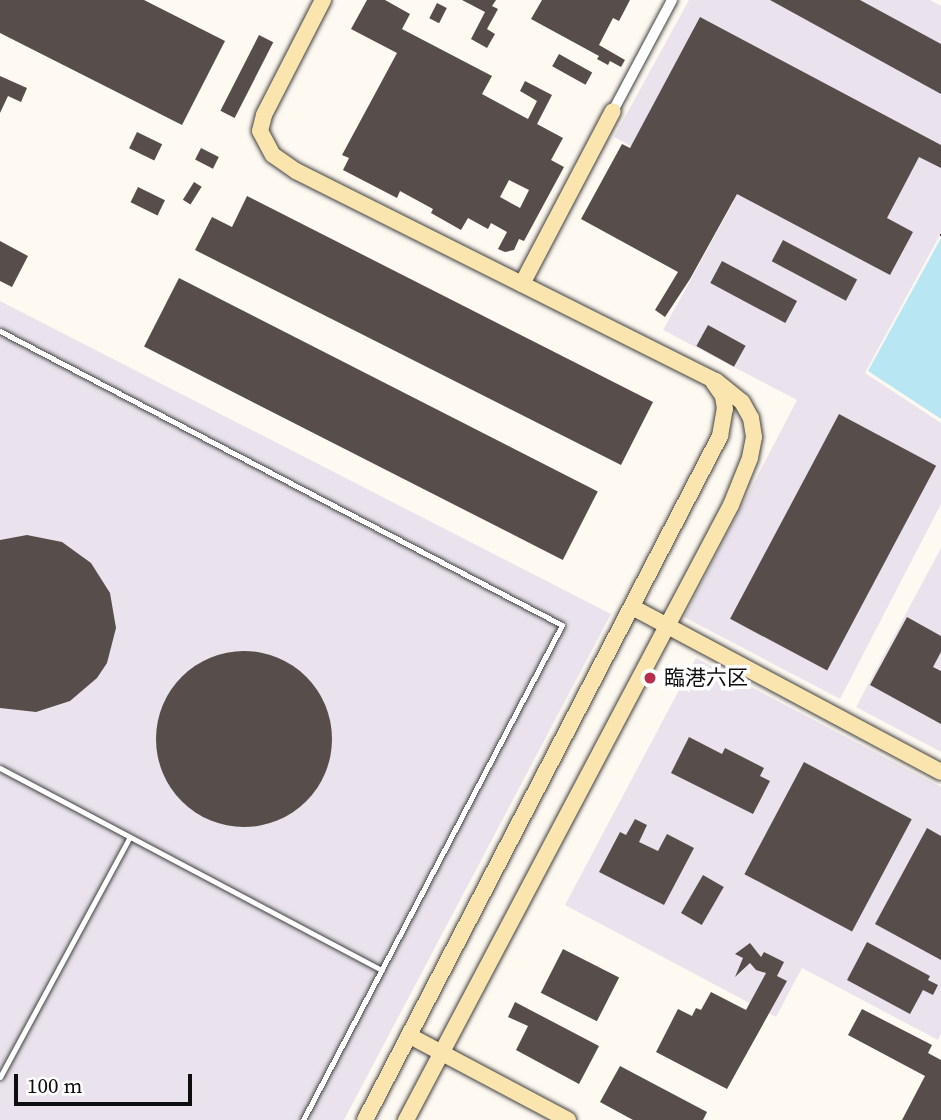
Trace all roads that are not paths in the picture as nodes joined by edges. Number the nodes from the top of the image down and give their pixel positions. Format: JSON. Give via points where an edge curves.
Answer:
{"nodes":[{"id":1,"x":323,"y":0,"type":"edge"},
{"id":2,"x":672,"y":0,"type":"edge"},
{"id":3,"x":613,"y":111,"type":"joint"},
{"id":4,"x":522,"y":284,"type":"junction"},
{"id":5,"x":0,"y":331,"type":"edge"},
{"id":6,"x":709,"y":377,"type":"junction"},
{"id":7,"x":632,"y":607,"type":"junction"},
{"id":8,"x":667,"y":626,"type":"junction"},
{"id":9,"x":0,"y":768,"type":"edge"},
{"id":10,"x":941,"y":772,"type":"edge"},
{"id":11,"x":130,"y":837,"type":"junction"},
{"id":12,"x":382,"y":970,"type":"junction"},
{"id":13,"x":410,"y":1036,"type":"junction"},
{"id":14,"x":441,"y":1054,"type":"junction"},
{"id":15,"x":0,"y":1077,"type":"edge"},
{"id":16,"x":303,"y":1120,"type":"edge"},
{"id":17,"x":365,"y":1120,"type":"edge"},
{"id":18,"x":406,"y":1120,"type":"edge"},
{"id":19,"x":568,"y":1120,"type":"edge"}],
"edges":[{"from":1,"to":4,"type":"street","via":[[264,115],[261,131],[274,155],[296,171]]},
{"from":2,"to":3,"type":"street"},
{"from":3,"to":4,"type":"street"},
{"from":4,"to":6,"type":"street"},
{"from":5,"to":12,"type":"lane","via":[[562,625]]},
{"from":6,"to":7,"type":"street","via":[[723,396],[720,436]]},
{"from":6,"to":8,"type":"street","via":[[742,402],[754,437],[742,481]]},
{"from":7,"to":8,"type":"street"},
{"from":7,"to":13,"type":"street"},
{"from":8,"to":10,"type":"street"},
{"from":8,"to":14,"type":"street"},
{"from":9,"to":11,"type":"lane"},
{"from":11,"to":12,"type":"lane"},
{"from":11,"to":15,"type":"lane"},
{"from":12,"to":16,"type":"lane"},
{"from":13,"to":14,"type":"street"},
{"from":13,"to":17,"type":"street"},
{"from":14,"to":18,"type":"street"},
{"from":14,"to":19,"type":"street"}]}
